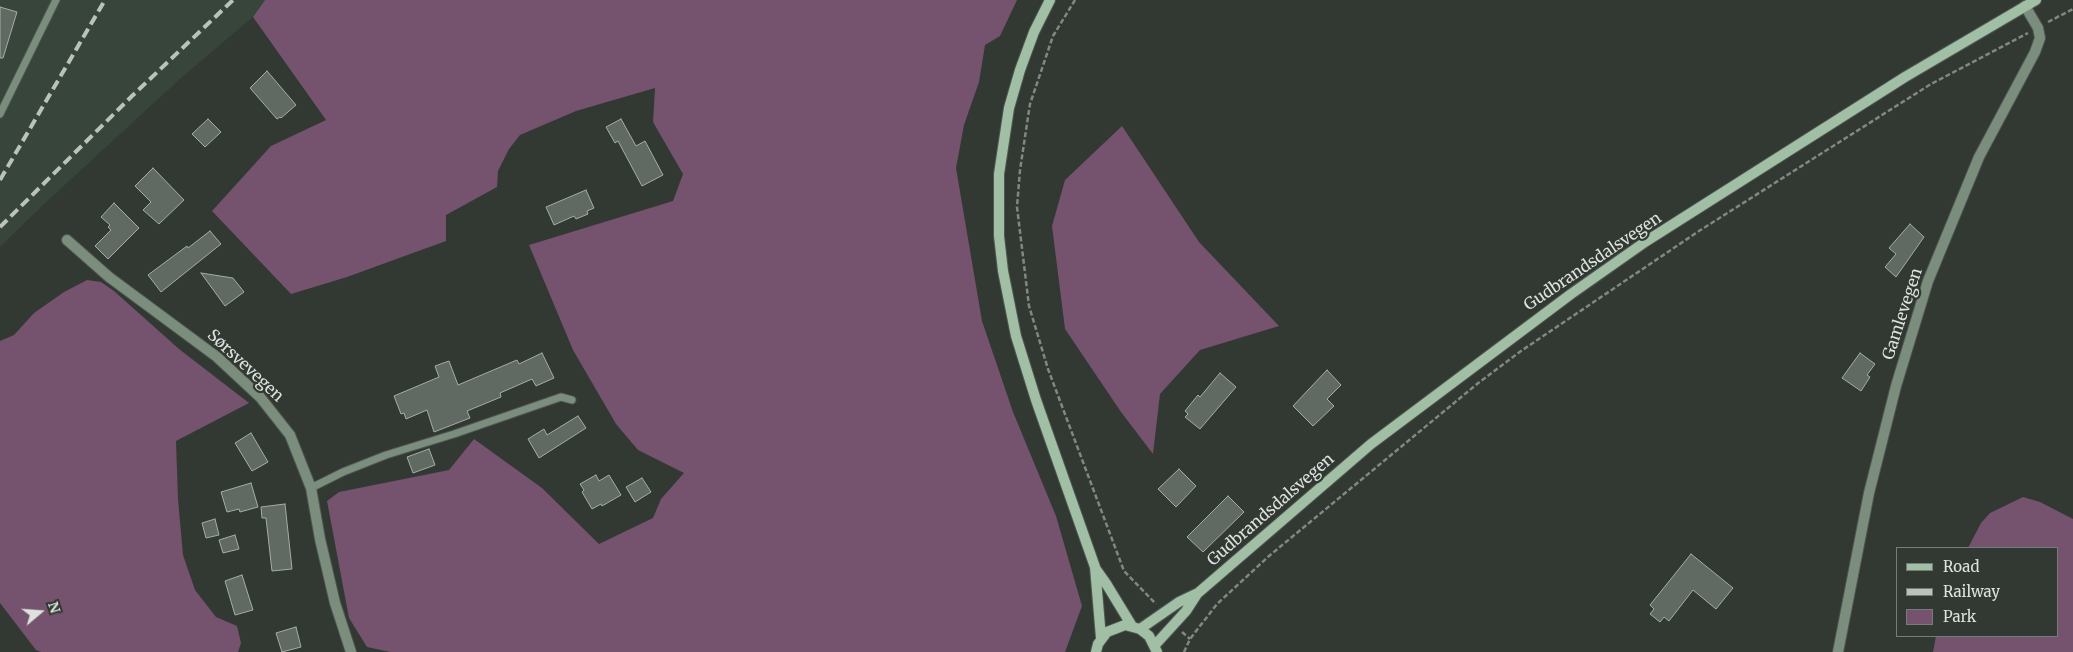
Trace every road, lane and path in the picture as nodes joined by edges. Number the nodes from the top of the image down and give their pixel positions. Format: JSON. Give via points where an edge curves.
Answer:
{"nodes":[{"id":1,"x":56,"y":0,"type":"edge"},
{"id":2,"x":1050,"y":0,"type":"edge"},
{"id":3,"x":1075,"y":0,"type":"edge"},
{"id":4,"x":2036,"y":0,"type":"edge"},
{"id":5,"x":2025,"y":6,"type":"junction"},
{"id":6,"x":2073,"y":9,"type":"edge"},
{"id":7,"x":2038,"y":28,"type":"junction"},
{"id":8,"x":0,"y":114,"type":"edge"},
{"id":9,"x":67,"y":240,"type":"dead end"},
{"id":10,"x":572,"y":400,"type":"dead end"},
{"id":11,"x":312,"y":488,"type":"junction"},
{"id":12,"x":1095,"y":567,"type":"junction"},
{"id":13,"x":1198,"y":593,"type":"junction"},
{"id":14,"x":1159,"y":606,"type":"dead end"},
{"id":15,"x":1136,"y":627,"type":"junction"},
{"id":16,"x":1179,"y":629,"type":"dead end"},
{"id":17,"x":1101,"y":638,"type":"junction"},
{"id":18,"x":1190,"y":639,"type":"junction"},
{"id":19,"x":1156,"y":649,"type":"edge"},
{"id":20,"x":351,"y":652,"type":"edge"},
{"id":21,"x":1096,"y":652,"type":"edge"},
{"id":22,"x":1184,"y":652,"type":"edge"},
{"id":23,"x":1838,"y":652,"type":"edge"}],
"edges":[{"from":1,"to":8,"type":"lane"},
{"from":2,"to":12,"type":"main road","via":[[1034,32],[1009,108],[999,174],[999,236],[1002,271],[1016,336]]},
{"from":3,"to":14,"type":"path","via":[[1053,36],[1030,104],[1020,170],[1017,207],[1029,306],[1048,369],[1124,571]]},
{"from":4,"to":5,"type":"main road","name":"Gudbrandsdalsvegen"},
{"from":5,"to":7,"type":"street"},
{"from":5,"to":13,"type":"main road","name":"Gudbrandsdalsvegen","via":[[1905,77],[1645,242],[1570,294],[1371,444]]},
{"from":6,"to":7,"type":"path"},
{"from":7,"to":18,"type":"path","via":[[1931,84],[1699,231],[1521,351],[1268,556],[1217,604]]},
{"from":7,"to":23,"type":"street","name":"Gamlevegen","via":[[2040,38],[2035,52],[1979,157],[1928,281],[1896,386],[1869,493]]},
{"from":9,"to":11,"type":"street","name":"Sørsvevegen","via":[[217,358],[260,397],[290,435]]},
{"from":10,"to":11,"type":"lane","via":[[561,397],[386,455]]},
{"from":11,"to":20,"type":"street","name":"Sørsvevegen","via":[[335,603]]},
{"from":12,"to":15,"type":"main road"},
{"from":12,"to":17,"type":"main road"},
{"from":13,"to":15,"type":"main road","name":"Gudbrandsdalsvegen"},
{"from":13,"to":19,"type":"main road","name":"Gudbrandsdalsvegen"},
{"from":15,"to":17,"type":"main road","name":"Gudbrandsdalsvegen","via":[[1116,627]]},
{"from":15,"to":19,"type":"main road","via":[[1149,636]]},
{"from":16,"to":18,"type":"path"},
{"from":17,"to":21,"type":"main road"},
{"from":18,"to":22,"type":"path"}]}
